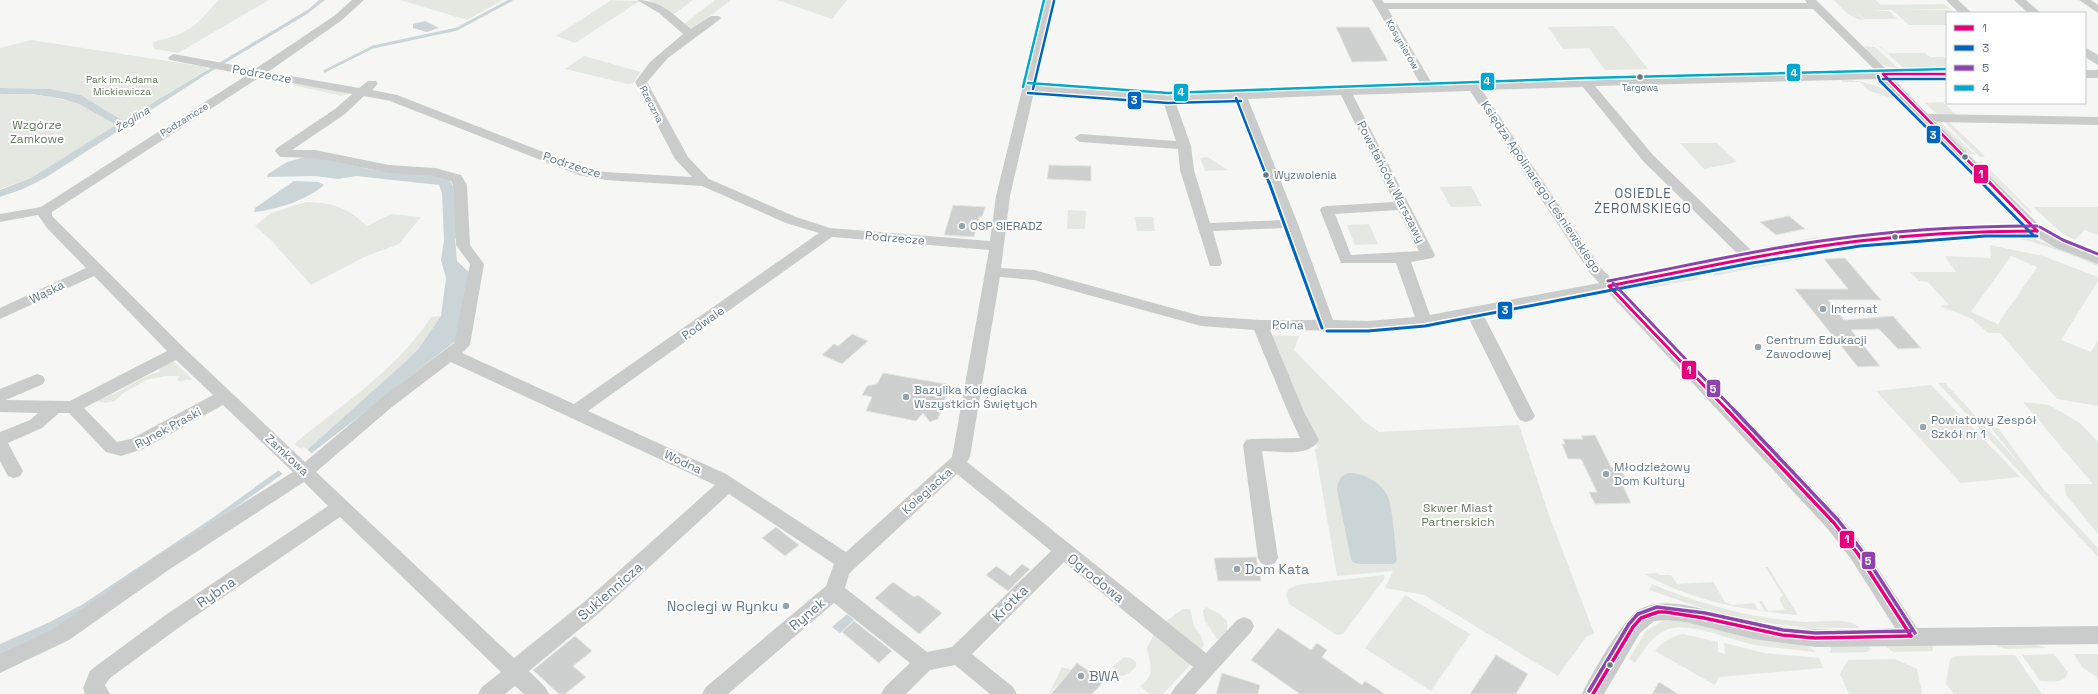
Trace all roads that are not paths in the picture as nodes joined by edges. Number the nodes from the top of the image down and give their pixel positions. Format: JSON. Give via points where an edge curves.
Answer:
{"nodes":[{"id":1,"x":359,"y":0,"type":"edge"},
{"id":2,"x":642,"y":0,"type":"edge"},
{"id":3,"x":1049,"y":0,"type":"edge"},
{"id":4,"x":1951,"y":0,"type":"edge"},
{"id":5,"x":2018,"y":0,"type":"edge"},
{"id":6,"x":2084,"y":0,"type":"edge"},
{"id":7,"x":1379,"y":3,"type":"edge"},
{"id":8,"x":1813,"y":3,"type":"edge"},
{"id":9,"x":2098,"y":10,"type":"edge"},
{"id":10,"x":1965,"y":12,"type":"edge"},
{"id":11,"x":2034,"y":12,"type":"edge"},
{"id":12,"x":715,"y":18,"type":"dead end"},
{"id":13,"x":690,"y":34,"type":"junction"},
{"id":14,"x":2086,"y":52,"type":"edge"},
{"id":15,"x":174,"y":58,"type":"dead end"},
{"id":16,"x":2098,"y":61,"type":"edge"},
{"id":17,"x":258,"y":73,"type":"junction"},
{"id":18,"x":1884,"y":74,"type":"junction"},
{"id":19,"x":1946,"y":74,"type":"edge"},
{"id":20,"x":2086,"y":74,"type":"edge"},
{"id":21,"x":2098,"y":74,"type":"edge"},
{"id":22,"x":1836,"y":75,"type":"junction"},
{"id":23,"x":1586,"y":83,"type":"junction"},
{"id":24,"x":1474,"y":87,"type":"junction"},
{"id":25,"x":367,"y":88,"type":"junction"},
{"id":26,"x":1028,"y":88,"type":"junction"},
{"id":27,"x":1429,"y":88,"type":"junction"},
{"id":28,"x":1345,"y":91,"type":"junction"},
{"id":29,"x":1242,"y":96,"type":"junction"},
{"id":30,"x":1168,"y":98,"type":"junction"},
{"id":31,"x":1904,"y":98,"type":"junction"},
{"id":32,"x":1925,"y":118,"type":"junction"},
{"id":33,"x":2098,"y":122,"type":"edge"},
{"id":34,"x":1080,"y":138,"type":"dead end"},
{"id":35,"x":1184,"y":146,"type":"junction"},
{"id":36,"x":704,"y":182,"type":"junction"},
{"id":37,"x":1404,"y":206,"type":"junction"},
{"id":38,"x":45,"y":210,"type":"junction"},
{"id":39,"x":0,"y":218,"type":"edge"},
{"id":40,"x":1290,"y":224,"type":"junction"},
{"id":41,"x":1205,"y":227,"type":"junction"},
{"id":42,"x":2037,"y":231,"type":"junction"},
{"id":43,"x":829,"y":232,"type":"junction"},
{"id":44,"x":996,"y":246,"type":"junction"},
{"id":45,"x":1402,"y":258,"type":"junction"},
{"id":46,"x":1751,"y":258,"type":"junction"},
{"id":47,"x":2098,"y":259,"type":"edge"},
{"id":48,"x":1215,"y":263,"type":"dead end"},
{"id":49,"x":94,"y":269,"type":"junction"},
{"id":50,"x":993,"y":272,"type":"junction"},
{"id":51,"x":1609,"y":286,"type":"junction"},
{"id":52,"x":1473,"y":313,"type":"junction"},
{"id":53,"x":0,"y":314,"type":"edge"},
{"id":54,"x":1424,"y":321,"type":"junction"},
{"id":55,"x":1260,"y":325,"type":"junction"},
{"id":56,"x":1327,"y":326,"type":"junction"},
{"id":57,"x":178,"y":352,"type":"junction"},
{"id":58,"x":449,"y":354,"type":"junction"},
{"id":59,"x":37,"y":380,"type":"dead end"},
{"id":60,"x":0,"y":396,"type":"edge"},
{"id":61,"x":226,"y":396,"type":"junction"},
{"id":62,"x":0,"y":406,"type":"edge"},
{"id":63,"x":74,"y":407,"type":"junction"},
{"id":64,"x":54,"y":408,"type":"junction"},
{"id":65,"x":575,"y":412,"type":"junction"},
{"id":66,"x":1526,"y":416,"type":"dead end"},
{"id":67,"x":0,"y":439,"type":"edge"},
{"id":68,"x":0,"y":444,"type":"edge"},
{"id":69,"x":957,"y":464,"type":"junction"},
{"id":70,"x":304,"y":470,"type":"junction"},
{"id":71,"x":14,"y":471,"type":"dead end"},
{"id":72,"x":728,"y":484,"type":"junction"},
{"id":73,"x":342,"y":506,"type":"junction"},
{"id":74,"x":1063,"y":551,"type":"junction"},
{"id":75,"x":1268,"y":558,"type":"dead end"},
{"id":76,"x":847,"y":563,"type":"junction"},
{"id":77,"x":834,"y":591,"type":"junction"},
{"id":78,"x":1244,"y":626,"type":"dead end"},
{"id":79,"x":2098,"y":634,"type":"edge"},
{"id":80,"x":1911,"y":636,"type":"junction"},
{"id":81,"x":958,"y":655,"type":"junction"},
{"id":82,"x":924,"y":662,"type":"junction"},
{"id":83,"x":0,"y":664,"type":"edge"},
{"id":84,"x":1207,"y":666,"type":"junction"},
{"id":85,"x":514,"y":670,"type":"junction"},
{"id":86,"x":96,"y":689,"type":"edge"},
{"id":87,"x":489,"y":694,"type":"edge"},
{"id":88,"x":538,"y":694,"type":"edge"},
{"id":89,"x":713,"y":694,"type":"edge"},
{"id":90,"x":892,"y":694,"type":"edge"},
{"id":91,"x":1006,"y":694,"type":"edge"},
{"id":92,"x":1182,"y":694,"type":"edge"},
{"id":93,"x":1593,"y":694,"type":"edge"}],
"edges":[{"from":1,"to":17,"type":"street","name":"Podzamcze","via":[[332,22]]},
{"from":2,"to":13,"type":"street","via":[[663,11]]},
{"from":3,"to":26,"type":"street","name":"Kolegiacka"},
{"from":4,"to":10,"type":"street"},
{"from":5,"to":11,"type":"street"},
{"from":6,"to":9,"type":"street"},
{"from":7,"to":8,"type":"street"},
{"from":7,"to":27,"type":"street","name":"Kosynierów"},
{"from":8,"to":18,"type":"street"},
{"from":12,"to":13,"type":"street","name":"Rzeczna"},
{"from":13,"to":36,"type":"street","name":"Rzeczna","via":[[655,64],[641,82],[682,159]]},
{"from":14,"to":16,"type":"street"},
{"from":15,"to":17,"type":"street","name":"Podrzecze"},
{"from":17,"to":25,"type":"street","name":"Podrzecze"},
{"from":17,"to":38,"type":"street","name":"Podzamcze"},
{"from":18,"to":19,"type":"street"},
{"from":18,"to":22,"type":"street"},
{"from":18,"to":31,"type":"street"},
{"from":20,"to":21,"type":"street"},
{"from":22,"to":23,"type":"street"},
{"from":22,"to":31,"type":"street","via":[[1870,83]]},
{"from":23,"to":24,"type":"street"},
{"from":23,"to":46,"type":"street","via":[[1648,158]]},
{"from":24,"to":27,"type":"street"},
{"from":24,"to":51,"type":"street","name":"Księdza Apolinarego Leśniewskiego","via":[[1595,270]]},
{"from":25,"to":36,"type":"street","name":"Podrzecze","via":[[584,172],[605,176]]},
{"from":25,"to":58,"type":"street","via":[[341,111],[282,151],[285,154],[315,154],[389,169],[435,172],[456,178],[460,185],[463,245],[477,264],[464,339],[462,345]]},
{"from":26,"to":30,"type":"street"},
{"from":26,"to":44,"type":"street","name":"Kolegiacka","via":[[1003,196]]},
{"from":27,"to":28,"type":"street"},
{"from":28,"to":29,"type":"street"},
{"from":28,"to":37,"type":"street","name":"Powstańców Warszawy"},
{"from":29,"to":30,"type":"street"},
{"from":29,"to":40,"type":"street"},
{"from":30,"to":35,"type":"street"},
{"from":31,"to":32,"type":"street"},
{"from":32,"to":33,"type":"street"},
{"from":32,"to":42,"type":"street"},
{"from":34,"to":35,"type":"street"},
{"from":35,"to":41,"type":"street","via":[[1187,170]]},
{"from":36,"to":43,"type":"street","name":"Podrzecze","via":[[792,220]]},
{"from":37,"to":45,"type":"street","name":"Powstańców Warszawy","via":[[1428,255]]},
{"from":37,"to":45,"type":"street","via":[[1327,210],[1346,260]]},
{"from":38,"to":39,"type":"street","name":"Podzamcze"},
{"from":38,"to":49,"type":"street","name":"Zamkowa","via":[[45,216],[52,225]]},
{"from":40,"to":41,"type":"street"},
{"from":40,"to":56,"type":"street"},
{"from":41,"to":48,"type":"street"},
{"from":42,"to":46,"type":"street","name":"Polna","via":[[1992,231],[1868,239]]},
{"from":42,"to":47,"type":"street","via":[[2056,242]]},
{"from":43,"to":44,"type":"street","name":"Podrzecze"},
{"from":43,"to":65,"type":"street","name":"Podwale"},
{"from":44,"to":50,"type":"street","name":"Kolegiacka"},
{"from":45,"to":54,"type":"street"},
{"from":46,"to":51,"type":"street","name":"Polna"},
{"from":49,"to":53,"type":"street","name":"Wąska"},
{"from":49,"to":57,"type":"street","name":"Zamkowa"},
{"from":50,"to":55,"type":"street","name":"Polna","via":[[1034,275],[1201,321]]},
{"from":50,"to":69,"type":"street","name":"Kolegiacka","via":[[965,438]]},
{"from":51,"to":52,"type":"street","name":"Polna"},
{"from":51,"to":80,"type":"street","name":"Księdza Apolinarego Leśniewskiego","via":[[1834,523],[1858,554]]},
{"from":52,"to":54,"type":"street","name":"Polna"},
{"from":52,"to":66,"type":"street","via":[[1480,322]]},
{"from":54,"to":56,"type":"street","name":"Polna","via":[[1368,326]]},
{"from":55,"to":56,"type":"street","name":"Polna"},
{"from":55,"to":75,"type":"street","via":[[1310,440],[1303,445],[1252,446]]},
{"from":57,"to":61,"type":"street","name":"Zamkowa"},
{"from":57,"to":63,"type":"street"},
{"from":58,"to":65,"type":"street","name":"Wodna"},
{"from":58,"to":70,"type":"street"},
{"from":59,"to":60,"type":"street"},
{"from":61,"to":63,"type":"street","name":"Rynek Praski","via":[[137,444],[121,449],[109,445]]},
{"from":61,"to":70,"type":"street","name":"Zamkowa"},
{"from":62,"to":64,"type":"street"},
{"from":63,"to":64,"type":"street"},
{"from":64,"to":67,"type":"street","via":[[36,424]]},
{"from":65,"to":72,"type":"street","name":"Wodna"},
{"from":68,"to":71,"type":"street"},
{"from":69,"to":74,"type":"street","name":"Ogrodowa"},
{"from":69,"to":76,"type":"street","name":"Kolegiacka"},
{"from":70,"to":73,"type":"street","name":"Zamkowa"},
{"from":70,"to":83,"type":"street","via":[[163,563],[62,634]]},
{"from":72,"to":76,"type":"street","name":"Wodna"},
{"from":72,"to":85,"type":"street","name":"Sukiennicza","via":[[588,611]]},
{"from":73,"to":85,"type":"street","name":"Zamkowa","via":[[424,587]]},
{"from":73,"to":86,"type":"street","name":"Rybna","via":[[174,620],[103,672]]},
{"from":74,"to":81,"type":"street","name":"Krótka"},
{"from":74,"to":84,"type":"street","name":"Ogrodowa"},
{"from":76,"to":77,"type":"street","name":"Kolegiacka","via":[[841,570]]},
{"from":77,"to":82,"type":"street","name":"Rynek"},
{"from":77,"to":89,"type":"street","name":"Rynek"},
{"from":78,"to":84,"type":"street"},
{"from":79,"to":80,"type":"street"},
{"from":80,"to":93,"type":"street","via":[[1815,638],[1782,635],[1704,618],[1658,612],[1641,618],[1633,627]]},
{"from":81,"to":82,"type":"street"},
{"from":81,"to":91,"type":"street"},
{"from":82,"to":90,"type":"street"},
{"from":84,"to":92,"type":"street"},
{"from":85,"to":87,"type":"street","name":"Sukiennicza","via":[[507,680]]},
{"from":85,"to":88,"type":"street","name":"Zamkowa"}]}
